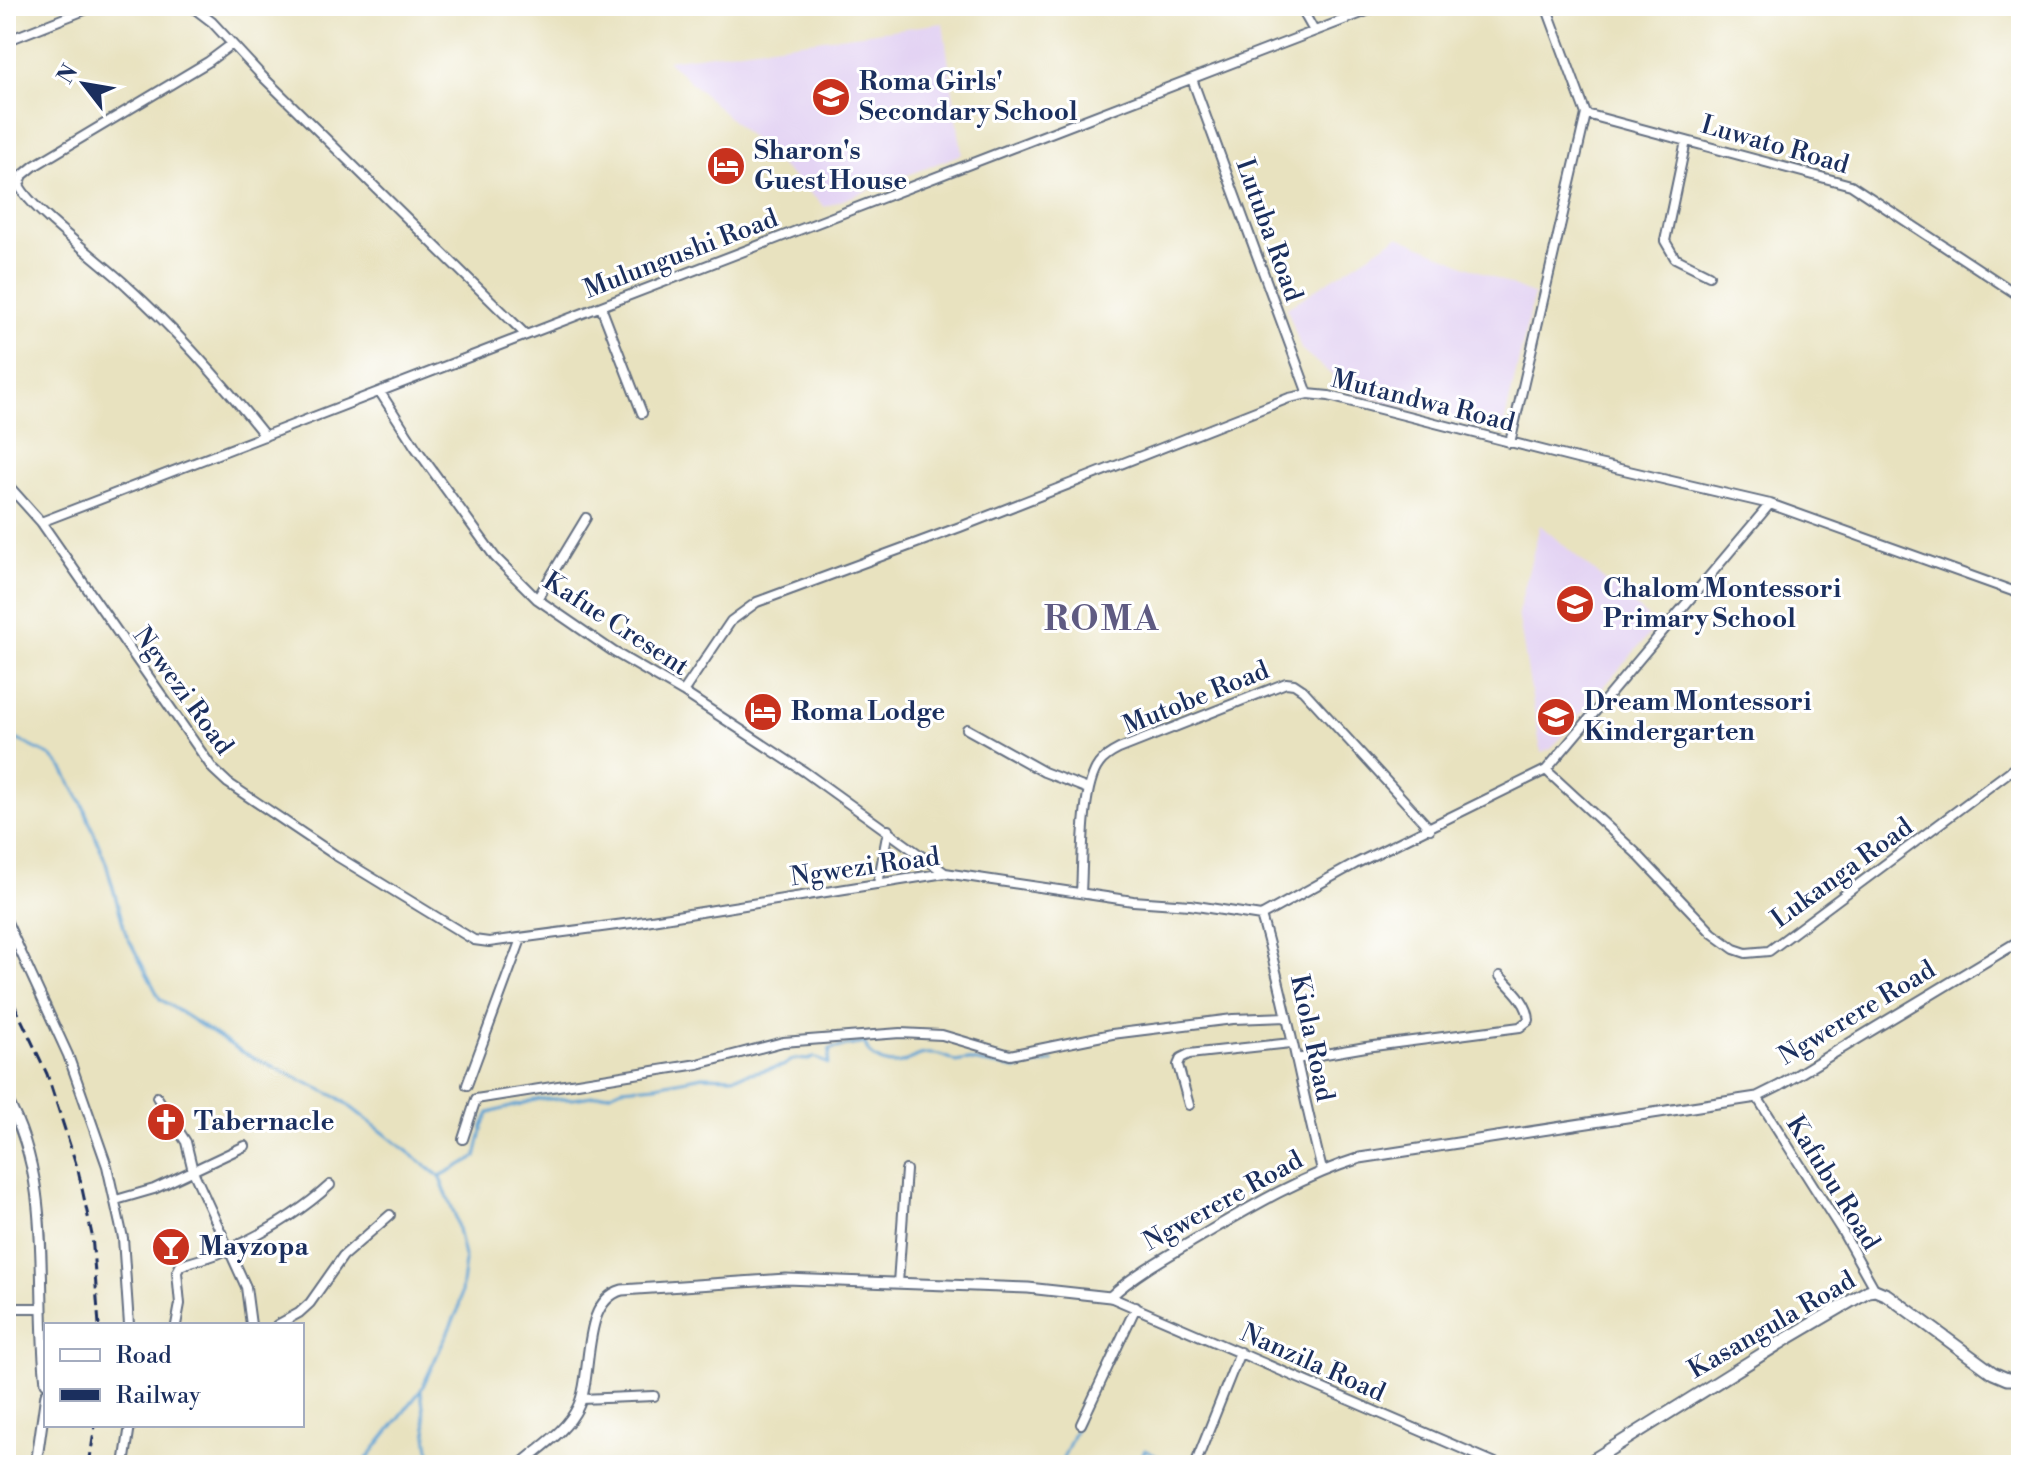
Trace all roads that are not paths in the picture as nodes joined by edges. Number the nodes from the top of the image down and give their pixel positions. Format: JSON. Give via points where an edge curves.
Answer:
{"nodes":[{"id":1,"x":95,"y":6,"type":"edge"},
{"id":2,"x":191,"y":6,"type":"edge"},
{"id":3,"x":1300,"y":6,"type":"edge"},
{"id":4,"x":1380,"y":6,"type":"edge"},
{"id":5,"x":1546,"y":6,"type":"edge"},
{"id":6,"x":1314,"y":31,"type":"junction"},
{"id":7,"x":6,"y":41,"type":"edge"},
{"id":8,"x":232,"y":44,"type":"junction"},
{"id":9,"x":1192,"y":79,"type":"junction"},
{"id":10,"x":1586,"y":114,"type":"junction"},
{"id":11,"x":1686,"y":141,"type":"junction"},
{"id":12,"x":1709,"y":275,"type":"dead end"},
{"id":13,"x":2021,"y":297,"type":"edge"},
{"id":14,"x":601,"y":307,"type":"junction"},
{"id":15,"x":526,"y":335,"type":"junction"},
{"id":16,"x":380,"y":392,"type":"junction"},
{"id":17,"x":1308,"y":394,"type":"junction"},
{"id":18,"x":642,"y":413,"type":"dead end"},
{"id":19,"x":265,"y":436,"type":"junction"},
{"id":20,"x":1510,"y":443,"type":"junction"},
{"id":21,"x":6,"y":483,"type":"edge"},
{"id":22,"x":1770,"y":504,"type":"junction"},
{"id":23,"x":586,"y":518,"type":"dead end"},
{"id":24,"x":41,"y":522,"type":"junction"},
{"id":25,"x":2021,"y":594,"type":"edge"},
{"id":26,"x":537,"y":599,"type":"junction"},
{"id":27,"x":683,"y":692,"type":"junction"},
{"id":28,"x":967,"y":729,"type":"dead end"},
{"id":29,"x":2021,"y":763,"type":"edge"},
{"id":30,"x":1546,"y":770,"type":"junction"},
{"id":31,"x":1088,"y":789,"type":"junction"},
{"id":32,"x":1430,"y":829,"type":"junction"},
{"id":33,"x":888,"y":830,"type":"junction"},
{"id":34,"x":945,"y":873,"type":"junction"},
{"id":35,"x":878,"y":884,"type":"junction"},
{"id":36,"x":1081,"y":893,"type":"junction"},
{"id":37,"x":1261,"y":916,"type":"junction"},
{"id":38,"x":6,"y":920,"type":"edge"},
{"id":39,"x":521,"y":939,"type":"junction"},
{"id":40,"x":2021,"y":940,"type":"edge"},
{"id":41,"x":1500,"y":976,"type":"dead end"},
{"id":42,"x":1286,"y":1017,"type":"junction"},
{"id":43,"x":1291,"y":1043,"type":"junction"},
{"id":44,"x":1296,"y":1059,"type":"junction"},
{"id":45,"x":467,"y":1085,"type":"dead end"},
{"id":46,"x":157,"y":1097,"type":"dead end"},
{"id":47,"x":1757,"y":1097,"type":"junction"},
{"id":48,"x":7,"y":1104,"type":"edge"},
{"id":49,"x":1189,"y":1105,"type":"dead end"},
{"id":50,"x":463,"y":1139,"type":"dead end"},
{"id":51,"x":245,"y":1146,"type":"dead end"},
{"id":52,"x":906,"y":1170,"type":"dead end"},
{"id":53,"x":1322,"y":1170,"type":"junction"},
{"id":54,"x":193,"y":1171,"type":"junction"},
{"id":55,"x":330,"y":1185,"type":"dead end"},
{"id":56,"x":116,"y":1200,"type":"junction"},
{"id":57,"x":390,"y":1215,"type":"dead end"},
{"id":58,"x":229,"y":1249,"type":"junction"},
{"id":59,"x":898,"y":1283,"type":"junction"},
{"id":60,"x":1875,"y":1290,"type":"junction"},
{"id":61,"x":1110,"y":1297,"type":"junction"},
{"id":62,"x":1136,"y":1307,"type":"junction"},
{"id":63,"x":6,"y":1308,"type":"edge"},
{"id":64,"x":41,"y":1308,"type":"junction"},
{"id":65,"x":129,"y":1323,"type":"edge"},
{"id":66,"x":176,"y":1323,"type":"edge"},
{"id":67,"x":251,"y":1323,"type":"edge"},
{"id":68,"x":280,"y":1323,"type":"edge"},
{"id":69,"x":1240,"y":1352,"type":"junction"},
{"id":70,"x":44,"y":1367,"type":"edge"},
{"id":71,"x":2021,"y":1379,"type":"edge"},
{"id":72,"x":654,"y":1396,"type":"dead end"},
{"id":73,"x":581,"y":1399,"type":"junction"},
{"id":74,"x":44,"y":1408,"type":"edge"},
{"id":75,"x":1081,"y":1424,"type":"dead end"},
{"id":76,"x":130,"y":1427,"type":"edge"},
{"id":77,"x":36,"y":1465,"type":"edge"},
{"id":78,"x":124,"y":1465,"type":"edge"},
{"id":79,"x":520,"y":1465,"type":"edge"},
{"id":80,"x":1195,"y":1465,"type":"edge"},
{"id":81,"x":1500,"y":1465,"type":"edge"},
{"id":82,"x":1585,"y":1465,"type":"edge"}],
"edges":[{"from":1,"to":7,"type":"street"},
{"from":2,"to":8,"type":"street"},
{"from":3,"to":6,"type":"street"},
{"from":4,"to":6,"type":"street","name":"Mulungushi Road"},
{"from":5,"to":10,"type":"street"},
{"from":6,"to":9,"type":"street","name":"Mulungushi Road"},
{"from":8,"to":15,"type":"street"},
{"from":8,"to":19,"type":"street","via":[[34,166],[19,185],[173,331]]},
{"from":9,"to":14,"type":"street","name":"Mulungushi Road"},
{"from":9,"to":17,"type":"street","name":"Lutuba Road"},
{"from":10,"to":11,"type":"street","name":"Luwato Road"},
{"from":10,"to":20,"type":"street"},
{"from":11,"to":12,"type":"street","via":[[1665,241],[1675,258]]},
{"from":11,"to":13,"type":"street","name":"Luwato Road","via":[[1851,185]]},
{"from":14,"to":15,"type":"street","name":"Mulungushi Road"},
{"from":14,"to":18,"type":"street"},
{"from":15,"to":16,"type":"street","name":"Mulungushi Road"},
{"from":16,"to":19,"type":"street","name":"Mulungushi Road"},
{"from":16,"to":26,"type":"street","name":"Kafue Cresent","via":[[495,557]]},
{"from":17,"to":20,"type":"street","name":"Mutandwa Road"},
{"from":17,"to":27,"type":"street","name":"Mutandwa Road","via":[[757,602],[731,621]]},
{"from":19,"to":24,"type":"street","name":"Mulungushi Road"},
{"from":20,"to":22,"type":"street","name":"Mutandwa Road"},
{"from":21,"to":24,"type":"street","name":"Ngwezi Road"},
{"from":22,"to":25,"type":"street","name":"Mutandwa Road"},
{"from":22,"to":30,"type":"street"},
{"from":23,"to":26,"type":"street"},
{"from":24,"to":39,"type":"street","name":"Ngwezi Road","via":[[213,769],[228,783],[474,940]]},
{"from":26,"to":27,"type":"street","name":"Kafue Cresent"},
{"from":27,"to":33,"type":"street","name":"Kafue Cresent"},
{"from":28,"to":31,"type":"street","via":[[1044,772]]},
{"from":29,"to":30,"type":"street","name":"Lukanga Road","via":[[1769,951],[1757,953],[1734,949],[1712,933]]},
{"from":30,"to":32,"type":"street"},
{"from":31,"to":32,"type":"street","name":"Mutobe Road","via":[[1108,755],[1286,683],[1303,690]]},
{"from":31,"to":36,"type":"street","name":"Mutobe Road"},
{"from":32,"to":37,"type":"street"},
{"from":33,"to":34,"type":"street","name":"Kafue Cresent"},
{"from":33,"to":35,"type":"street"},
{"from":34,"to":35,"type":"street","name":"Ngwezi Road"},
{"from":34,"to":36,"type":"street","name":"Ngwezi Road"},
{"from":35,"to":39,"type":"street","name":"Ngwezi Road"},
{"from":36,"to":37,"type":"street","name":"Ngwezi Road"},
{"from":37,"to":42,"type":"street","name":"Kiola Road"},
{"from":38,"to":56,"type":"street","via":[[68,1055]]},
{"from":39,"to":45,"type":"street"},
{"from":40,"to":47,"type":"street","name":"Ngwerere Road"},
{"from":41,"to":44,"type":"street","via":[[1529,1014],[1520,1027]]},
{"from":42,"to":43,"type":"street","name":"Kiola Road"},
{"from":42,"to":50,"type":"street","via":[[1112,1034],[1010,1055],[942,1035],[783,1042],[698,1064],[476,1099]]},
{"from":43,"to":44,"type":"street","name":"Kiola Road"},
{"from":43,"to":49,"type":"street","via":[[1181,1058],[1178,1065]]},
{"from":44,"to":53,"type":"street","name":"Kiola Road"},
{"from":46,"to":54,"type":"street","via":[[186,1142]]},
{"from":47,"to":53,"type":"street","name":"Ngwerere Road","via":[[1360,1158]]},
{"from":47,"to":60,"type":"street","name":"Kafubu Road"},
{"from":48,"to":64,"type":"street","via":[[26,1149],[34,1187],[41,1237]]},
{"from":51,"to":54,"type":"street"},
{"from":52,"to":59,"type":"street"},
{"from":53,"to":61,"type":"street","name":"Ngwerere Road","via":[[1196,1239]]},
{"from":54,"to":56,"type":"street"},
{"from":54,"to":58,"type":"street"},
{"from":55,"to":58,"type":"street","via":[[290,1218]]},
{"from":56,"to":65,"type":"street"},
{"from":57,"to":68,"type":"street","via":[[343,1256],[310,1303]]},
{"from":58,"to":66,"type":"street","via":[[179,1268]]},
{"from":58,"to":67,"type":"street","via":[[246,1287]]},
{"from":59,"to":61,"type":"street"},
{"from":59,"to":73,"type":"street","via":[[786,1279],[611,1293],[598,1308]]},
{"from":60,"to":71,"type":"main road","name":"Kasangula Road","via":[[1993,1373]]},
{"from":60,"to":82,"type":"main road","name":"Kasangula Road","via":[[1799,1331]]},
{"from":61,"to":62,"type":"street","name":"Nanzila Road"},
{"from":62,"to":69,"type":"street","name":"Nanzila Road"},
{"from":62,"to":75,"type":"street"},
{"from":63,"to":64,"type":"street"},
{"from":64,"to":70,"type":"street"},
{"from":69,"to":80,"type":"street"},
{"from":69,"to":81,"type":"street","name":"Nanzila Road"},
{"from":72,"to":73,"type":"street"},
{"from":73,"to":79,"type":"street","via":[[559,1432]]},
{"from":74,"to":77,"type":"street"},
{"from":76,"to":78,"type":"street"}]}
